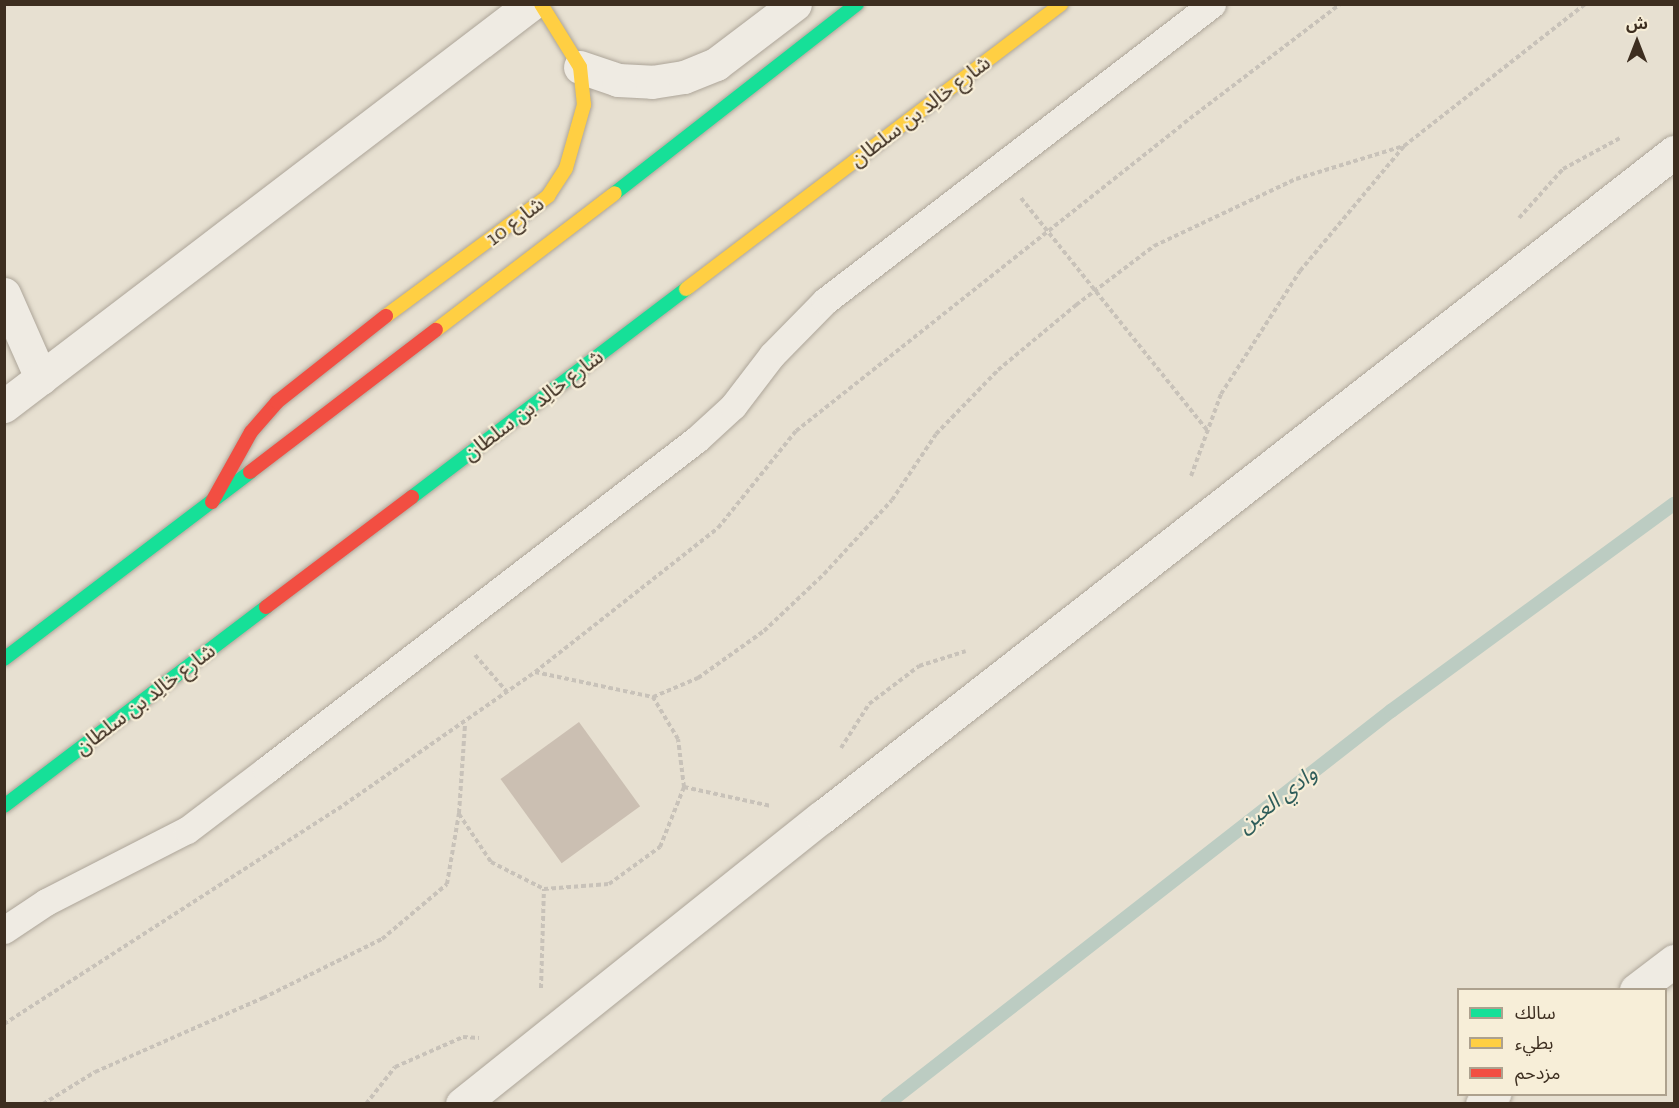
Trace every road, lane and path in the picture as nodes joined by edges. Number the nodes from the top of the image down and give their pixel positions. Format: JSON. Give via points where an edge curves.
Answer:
{"nodes":[{"id":1,"x":531,"y":4,"type":"edge"},
{"id":2,"x":541,"y":4,"type":"edge"},
{"id":3,"x":795,"y":4,"type":"edge"},
{"id":4,"x":857,"y":4,"type":"edge"},
{"id":5,"x":1061,"y":4,"type":"edge"},
{"id":6,"x":1212,"y":4,"type":"edge"},
{"id":7,"x":1340,"y":4,"type":"edge"},
{"id":8,"x":1585,"y":4,"type":"edge"},
{"id":9,"x":579,"y":67,"type":"junction"},
{"id":10,"x":1404,"y":146,"type":"junction"},
{"id":11,"x":1674,"y":152,"type":"edge"},
{"id":12,"x":997,"y":167,"type":"junction"},
{"id":13,"x":1047,"y":232,"type":"junction"},
{"id":14,"x":1095,"y":291,"type":"junction"},
{"id":15,"x":4,"y":294,"type":"edge"},
{"id":16,"x":41,"y":378,"type":"junction"},
{"id":17,"x":4,"y":406,"type":"edge"},
{"id":18,"x":1208,"y":431,"type":"junction"},
{"id":19,"x":1187,"y":487,"type":"dead end"},
{"id":20,"x":212,"y":502,"type":"junction"},
{"id":21,"x":451,"y":627,"type":"junction"},
{"id":22,"x":4,"y":659,"type":"edge"},
{"id":23,"x":535,"y":672,"type":"junction"},
{"id":24,"x":507,"y":692,"type":"junction"},
{"id":25,"x":653,"y":697,"type":"junction"},
{"id":26,"x":465,"y":724,"type":"junction"},
{"id":27,"x":684,"y":787,"type":"junction"},
{"id":28,"x":4,"y":806,"type":"edge"},
{"id":29,"x":459,"y":813,"type":"junction"},
{"id":30,"x":822,"y":817,"type":"junction"},
{"id":31,"x":544,"y":889,"type":"junction"},
{"id":32,"x":4,"y":930,"type":"edge"},
{"id":33,"x":1674,"y":961,"type":"edge"},
{"id":34,"x":1639,"y":988,"type":"edge"},
{"id":35,"x":4,"y":1024,"type":"edge"},
{"id":36,"x":538,"y":1044,"type":"junction"},
{"id":37,"x":43,"y":1104,"type":"edge"},
{"id":38,"x":366,"y":1104,"type":"edge"},
{"id":39,"x":462,"y":1104,"type":"edge"}],
"edges":[{"from":1,"to":16,"type":"street"},
{"from":2,"to":9,"type":"main road"},
{"from":3,"to":9,"type":"street","via":[[716,64],[684,77],[652,82],[618,80]]},
{"from":4,"to":20,"type":"main road"},
{"from":5,"to":28,"type":"main road","name":"شارع خالِد بن سلطان"},
{"from":6,"to":12,"type":"lane"},
{"from":7,"to":13,"type":"path"},
{"from":8,"to":10,"type":"path"},
{"from":9,"to":20,"type":"main road","name":"شارع 10","via":[[584,105],[578,138],[548,196],[307,375],[277,402],[251,432]]},
{"from":10,"to":14,"type":"path","via":[[1296,179],[1165,241]]},
{"from":10,"to":18,"type":"path","via":[[1300,271],[1221,394]]},
{"from":11,"to":30,"type":"street"},
{"from":12,"to":13,"type":"path"},
{"from":12,"to":21,"type":"lane","via":[[825,301],[772,355],[733,406],[697,439]]},
{"from":13,"to":14,"type":"path"},
{"from":13,"to":23,"type":"path","via":[[796,431],[718,528]]},
{"from":14,"to":18,"type":"path"},
{"from":14,"to":25,"type":"path","via":[[998,370],[936,434],[892,500],[824,574],[764,631],[698,678]]},
{"from":15,"to":16,"type":"street"},
{"from":16,"to":17,"type":"street"},
{"from":18,"to":19,"type":"path"},
{"from":20,"to":22,"type":"main road"},
{"from":21,"to":24,"type":"path"},
{"from":21,"to":32,"type":"lane","via":[[187,830],[46,902]]},
{"from":23,"to":24,"type":"path"},
{"from":23,"to":25,"type":"path"},
{"from":24,"to":26,"type":"path"},
{"from":25,"to":27,"type":"path","via":[[678,739]]},
{"from":26,"to":29,"type":"path"},
{"from":26,"to":35,"type":"path"},
{"from":27,"to":30,"type":"path"},
{"from":27,"to":31,"type":"path","via":[[660,847],[609,884]]},
{"from":29,"to":31,"type":"path","via":[[491,862]]},
{"from":29,"to":37,"type":"path","via":[[447,884],[382,939],[263,998],[95,1072]]},
{"from":30,"to":36,"type":"street"},
{"from":31,"to":36,"type":"path"},
{"from":33,"to":34,"type":"street"},
{"from":36,"to":38,"type":"path","via":[[463,1037],[395,1067]]},
{"from":36,"to":39,"type":"street"}]}
